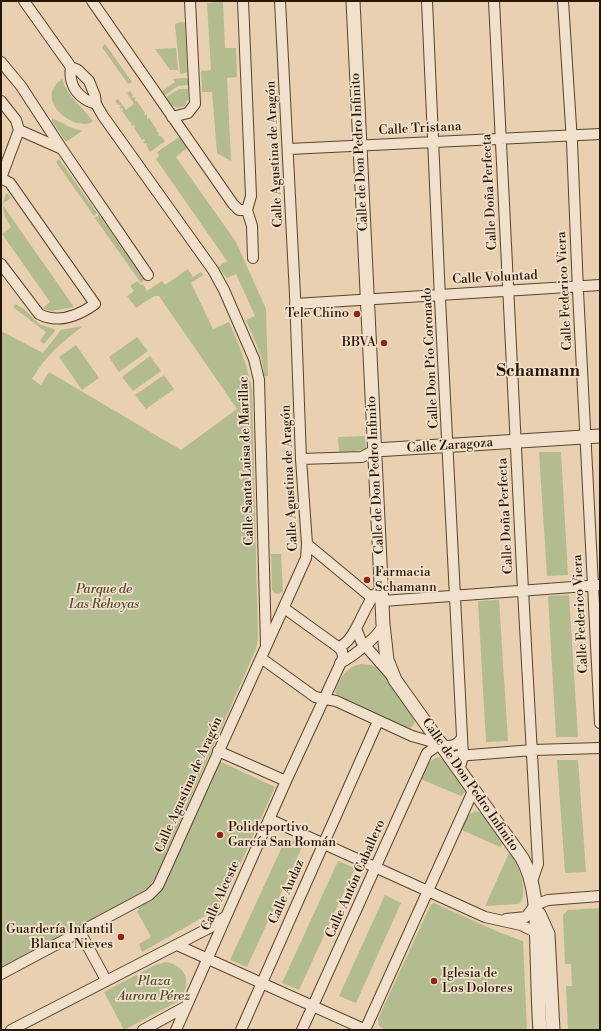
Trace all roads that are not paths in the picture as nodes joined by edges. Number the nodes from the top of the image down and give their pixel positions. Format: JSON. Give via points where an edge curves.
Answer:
{"nodes":[{"id":1,"x":24,"y":1,"type":"edge"},
{"id":2,"x":92,"y":1,"type":"edge"},
{"id":3,"x":190,"y":1,"type":"edge"},
{"id":4,"x":243,"y":1,"type":"edge"},
{"id":5,"x":280,"y":1,"type":"edge"},
{"id":6,"x":352,"y":1,"type":"edge"},
{"id":7,"x":427,"y":1,"type":"edge"},
{"id":8,"x":494,"y":1,"type":"edge"},
{"id":9,"x":563,"y":1,"type":"edge"},
{"id":10,"x":1,"y":62,"type":"edge"},
{"id":11,"x":72,"y":67,"type":"junction"},
{"id":12,"x":1,"y":101,"type":"edge"},
{"id":13,"x":96,"y":104,"type":"junction"},
{"id":14,"x":172,"y":117,"type":"junction"},
{"id":15,"x":19,"y":130,"type":"junction"},
{"id":16,"x":600,"y":134,"type":"edge"},
{"id":17,"x":571,"y":136,"type":"junction"},
{"id":18,"x":501,"y":138,"type":"junction"},
{"id":19,"x":434,"y":142,"type":"junction"},
{"id":20,"x":360,"y":146,"type":"junction"},
{"id":21,"x":62,"y":149,"type":"junction"},
{"id":22,"x":288,"y":149,"type":"junction"},
{"id":23,"x":1,"y":178,"type":"edge"},
{"id":24,"x":247,"y":210,"type":"junction"},
{"id":25,"x":253,"y":258,"type":"dead end"},
{"id":26,"x":1,"y":264,"type":"edge"},
{"id":27,"x":148,"y":275,"type":"dead end"},
{"id":28,"x":600,"y":285,"type":"edge"},
{"id":29,"x":578,"y":286,"type":"junction"},
{"id":30,"x":508,"y":290,"type":"junction"},
{"id":31,"x":440,"y":294,"type":"junction"},
{"id":32,"x":368,"y":299,"type":"junction"},
{"id":33,"x":295,"y":304,"type":"junction"},
{"id":34,"x":600,"y":436,"type":"edge"},
{"id":35,"x":586,"y":437,"type":"junction"},
{"id":36,"x":516,"y":442,"type":"junction"},
{"id":37,"x":448,"y":446,"type":"junction"},
{"id":38,"x":375,"y":450,"type":"junction"},
{"id":39,"x":301,"y":459,"type":"junction"},
{"id":40,"x":307,"y":544,"type":"junction"},
{"id":41,"x":597,"y":586,"type":"edge"},
{"id":42,"x":523,"y":590,"type":"junction"},
{"id":43,"x":455,"y":596,"type":"junction"},
{"id":44,"x":377,"y":599,"type":"junction"},
{"id":45,"x":284,"y":608,"type":"junction"},
{"id":46,"x":383,"y":624,"type":"junction"},
{"id":47,"x":356,"y":628,"type":"junction"},
{"id":48,"x":364,"y":645,"type":"junction"},
{"id":49,"x":266,"y":647,"type":"junction"},
{"id":50,"x":338,"y":647,"type":"junction"},
{"id":51,"x":261,"y":658,"type":"junction"},
{"id":52,"x":376,"y":659,"type":"junction"},
{"id":53,"x":344,"y":662,"type":"junction"},
{"id":54,"x":395,"y":680,"type":"junction"},
{"id":55,"x":324,"y":699,"type":"junction"},
{"id":56,"x":423,"y":720,"type":"junction"},
{"id":57,"x":378,"y":721,"type":"junction"},
{"id":58,"x":600,"y":723,"type":"edge"},
{"id":59,"x":412,"y":736,"type":"junction"},
{"id":60,"x":462,"y":738,"type":"junction"},
{"id":61,"x":440,"y":744,"type":"junction"},
{"id":62,"x":600,"y":748,"type":"edge"},
{"id":63,"x":532,"y":750,"type":"junction"},
{"id":64,"x":218,"y":751,"type":"junction"},
{"id":65,"x":464,"y":756,"type":"junction"},
{"id":66,"x":449,"y":757,"type":"junction"},
{"id":67,"x":459,"y":771,"type":"junction"},
{"id":68,"x":286,"y":781,"type":"junction"},
{"id":69,"x":473,"y":791,"type":"junction"},
{"id":70,"x":269,"y":820,"type":"junction"},
{"id":71,"x":323,"y":844,"type":"junction"},
{"id":72,"x":376,"y":867,"type":"junction"},
{"id":73,"x":531,"y":884,"type":"junction"},
{"id":74,"x":428,"y":891,"type":"junction"},
{"id":75,"x":600,"y":896,"type":"edge"},
{"id":76,"x":535,"y":906,"type":"junction"},
{"id":77,"x":227,"y":915,"type":"junction"},
{"id":78,"x":492,"y":920,"type":"junction"},
{"id":79,"x":80,"y":932,"type":"junction"},
{"id":80,"x":537,"y":933,"type":"junction"},
{"id":81,"x":176,"y":945,"type":"junction"},
{"id":82,"x":207,"y":958,"type":"junction"},
{"id":83,"x":1,"y":974,"type":"edge"},
{"id":84,"x":106,"y":980,"type":"junction"},
{"id":85,"x":261,"y":983,"type":"junction"},
{"id":86,"x":312,"y":1006,"type":"junction"},
{"id":87,"x":185,"y":1007,"type":"junction"},
{"id":88,"x":14,"y":1029,"type":"edge"},
{"id":89,"x":143,"y":1030,"type":"edge"},
{"id":90,"x":176,"y":1030,"type":"edge"},
{"id":91,"x":241,"y":1030,"type":"edge"},
{"id":92,"x":302,"y":1030,"type":"edge"},
{"id":93,"x":365,"y":1030,"type":"edge"},
{"id":94,"x":540,"y":1030,"type":"edge"},
{"id":95,"x":553,"y":1030,"type":"edge"}],
"edges":[{"from":1,"to":11,"type":"street","name":"Calle Santa Luisa de Marillac"},
{"from":2,"to":14,"type":"street"},
{"from":3,"to":14,"type":"street","via":[[195,104],[188,113]]},
{"from":4,"to":24,"type":"street","via":[[251,196]]},
{"from":5,"to":22,"type":"street","name":"Calle Agustina de Aragón"},
{"from":6,"to":20,"type":"street","name":"Calle de Don Pedro Infinito"},
{"from":7,"to":19,"type":"street","name":"Calle Don Pío Coronado"},
{"from":8,"to":18,"type":"street","name":"Calle Doña Perfecta"},
{"from":9,"to":17,"type":"street","name":"Calle Federico Viera"},
{"from":10,"to":21,"type":"street","via":[[22,86]]},
{"from":11,"to":13,"type":"street","name":"Calle Santa Luisa de Marillac","via":[[89,82]]},
{"from":11,"to":13,"type":"street","name":"Calle Santa Luisa de Marillac","via":[[70,74],[75,91],[88,102]]},
{"from":12,"to":15,"type":"street","via":[[16,120]]},
{"from":13,"to":49,"type":"street","name":"Calle Santa Luisa de Marillac","via":[[213,270],[254,359],[260,380]]},
{"from":14,"to":24,"type":"street","via":[[233,204],[239,210]]},
{"from":15,"to":21,"type":"street"},
{"from":15,"to":23,"type":"street"},
{"from":16,"to":17,"type":"street","name":"Calle Tristana"},
{"from":17,"to":18,"type":"street","name":"Calle Tristana"},
{"from":17,"to":29,"type":"street","name":"Calle Federico Viera"},
{"from":18,"to":19,"type":"street","name":"Calle Tristana"},
{"from":18,"to":30,"type":"street","name":"Calle Doña Perfecta"},
{"from":19,"to":20,"type":"street","name":"Calle Tristana"},
{"from":19,"to":31,"type":"street","name":"Calle Don Pío Coronado"},
{"from":20,"to":22,"type":"street","name":"Calle Tristana"},
{"from":20,"to":32,"type":"street","name":"Calle de Don Pedro Infinito"},
{"from":21,"to":27,"type":"street"},
{"from":22,"to":33,"type":"street","name":"Calle Agustina de Aragón"},
{"from":23,"to":26,"type":"street","via":[[10,183],[95,304],[83,312],[59,319],[46,318],[39,314]]},
{"from":24,"to":25,"type":"street","via":[[252,226]]},
{"from":28,"to":29,"type":"street","name":"Calle Voluntad"},
{"from":29,"to":30,"type":"street","name":"Calle Voluntad"},
{"from":29,"to":35,"type":"street","name":"Calle Federico Viera"},
{"from":30,"to":31,"type":"street","name":"Calle Voluntad"},
{"from":30,"to":36,"type":"street","name":"Calle Doña Perfecta"},
{"from":31,"to":32,"type":"street","name":"Calle Voluntad"},
{"from":31,"to":37,"type":"street","name":"Calle Don Pío Coronado"},
{"from":32,"to":33,"type":"street","name":"Calle Voluntad"},
{"from":32,"to":38,"type":"street","name":"Calle de Don Pedro Infinito"},
{"from":33,"to":39,"type":"street","name":"Calle Agustina de Aragón"},
{"from":34,"to":35,"type":"street","name":"Calle Zaragoza"},
{"from":35,"to":36,"type":"street","name":"Calle Zaragoza"},
{"from":35,"to":41,"type":"street","name":"Calle Federico Viera"},
{"from":36,"to":37,"type":"street","name":"Calle Zaragoza"},
{"from":36,"to":42,"type":"street","name":"Calle Doña Perfecta"},
{"from":37,"to":38,"type":"street","name":"Calle Zaragoza"},
{"from":37,"to":43,"type":"street","name":"Calle Don Pío Coronado"},
{"from":38,"to":39,"type":"street","name":"Calle Zaragoza","via":[[362,456]]},
{"from":38,"to":44,"type":"street","name":"Calle de Don Pedro Infinito","via":[[382,587]]},
{"from":39,"to":40,"type":"street","name":"Calle Agustina de Aragón"},
{"from":40,"to":44,"type":"street"},
{"from":40,"to":45,"type":"street","name":"Calle Agustina de Aragón","via":[[306,558]]},
{"from":41,"to":42,"type":"street"},
{"from":41,"to":58,"type":"street","name":"Calle Federico Viera"},
{"from":42,"to":43,"type":"street"},
{"from":42,"to":63,"type":"street","name":"Calle Doña Perfecta"},
{"from":43,"to":44,"type":"street"},
{"from":43,"to":60,"type":"street","name":"Calle Don Pío Coronado"},
{"from":44,"to":46,"type":"street","name":"Calle de Don Pedro Infinito"},
{"from":44,"to":47,"type":"street"},
{"from":45,"to":49,"type":"street","name":"Calle Agustina de Aragón"},
{"from":45,"to":50,"type":"street"},
{"from":46,"to":48,"type":"street","name":"Calle Alceste","via":[[380,631]]},
{"from":46,"to":54,"type":"street","name":"Calle de Don Pedro Infinito","via":[[387,660]]},
{"from":47,"to":48,"type":"street","via":[[358,637]]},
{"from":47,"to":50,"type":"street","via":[[347,641]]},
{"from":48,"to":52,"type":"street"},
{"from":48,"to":53,"type":"street","name":"Calle Alceste"},
{"from":49,"to":51,"type":"street","name":"Calle Agustina de Aragón"},
{"from":50,"to":53,"type":"street","via":[[342,651]]},
{"from":51,"to":55,"type":"street","via":[[315,697]]},
{"from":51,"to":64,"type":"street","name":"Calle Agustina de Aragón"},
{"from":52,"to":53,"type":"street","via":[[364,655]]},
{"from":52,"to":54,"type":"street"},
{"from":53,"to":55,"type":"street","name":"Calle Alceste"},
{"from":54,"to":56,"type":"street","name":"Calle de Don Pedro Infinito"},
{"from":55,"to":57,"type":"street","via":[[336,701]]},
{"from":55,"to":68,"type":"street","name":"Calle Alceste"},
{"from":56,"to":59,"type":"street","via":[[423,732]]},
{"from":56,"to":61,"type":"street","name":"Calle de Don Pedro Infinito"},
{"from":57,"to":59,"type":"street"},
{"from":57,"to":71,"type":"street","name":"Calle Audaz"},
{"from":59,"to":61,"type":"street"},
{"from":60,"to":61,"type":"street","via":[[458,744],[452,746]]},
{"from":60,"to":65,"type":"street","name":"Calle Don Pío Coronado"},
{"from":61,"to":66,"type":"street","name":"Calle de Don Pedro Infinito"},
{"from":61,"to":72,"type":"street","name":"Calle Antón Caballero","via":[[427,753]]},
{"from":62,"to":63,"type":"street"},
{"from":63,"to":65,"type":"street"},
{"from":63,"to":73,"type":"street","name":"Calle Doña Perfecta","via":[[538,864]]},
{"from":64,"to":68,"type":"street"},
{"from":64,"to":79,"type":"street","name":"Calle Agustina de Aragón","via":[[158,886],[149,895]]},
{"from":65,"to":66,"type":"street"},
{"from":65,"to":67,"type":"street"},
{"from":66,"to":67,"type":"street","name":"Calle de Don Pedro Infinito"},
{"from":67,"to":69,"type":"street","name":"Calle de Don Pedro Infinito"},
{"from":68,"to":70,"type":"street","name":"Calle Alceste"},
{"from":69,"to":73,"type":"street","name":"Calle de Don Pedro Infinito","via":[[522,858]]},
{"from":69,"to":74,"type":"street"},
{"from":70,"to":71,"type":"street"},
{"from":70,"to":77,"type":"street","name":"Calle Alceste"},
{"from":71,"to":72,"type":"street"},
{"from":71,"to":85,"type":"street","name":"Calle Audaz"},
{"from":72,"to":74,"type":"street"},
{"from":72,"to":86,"type":"street","name":"Calle Antón Caballero"},
{"from":73,"to":76,"type":"street","name":"Calle de Don Pedro Infinito"},
{"from":74,"to":78,"type":"street"},
{"from":74,"to":93,"type":"street"},
{"from":75,"to":76,"type":"street","via":[[548,900]]},
{"from":76,"to":78,"type":"street","via":[[526,917]]},
{"from":76,"to":80,"type":"street","name":"Calle de Don Pedro Infinito"},
{"from":76,"to":95,"type":"street","name":"Calle de Don Pedro Infinito","via":[[548,934]]},
{"from":77,"to":81,"type":"street","via":[[211,927]]},
{"from":77,"to":82,"type":"street","name":"Calle Alceste"},
{"from":78,"to":80,"type":"street","via":[[521,925]]},
{"from":79,"to":83,"type":"street","name":"Calle Agustina de Aragón"},
{"from":79,"to":84,"type":"street"},
{"from":80,"to":94,"type":"street","name":"Calle de Don Pedro Infinito"},
{"from":81,"to":82,"type":"street"},
{"from":81,"to":84,"type":"street"},
{"from":82,"to":85,"type":"street"},
{"from":82,"to":87,"type":"street","name":"Calle Alceste"},
{"from":84,"to":88,"type":"street"},
{"from":85,"to":86,"type":"street"},
{"from":85,"to":91,"type":"street","name":"Calle Audaz"},
{"from":86,"to":92,"type":"street","name":"Calle Antón Caballero"},
{"from":86,"to":93,"type":"street"},
{"from":87,"to":89,"type":"street"},
{"from":87,"to":90,"type":"street","name":"Calle Alceste"}]}
